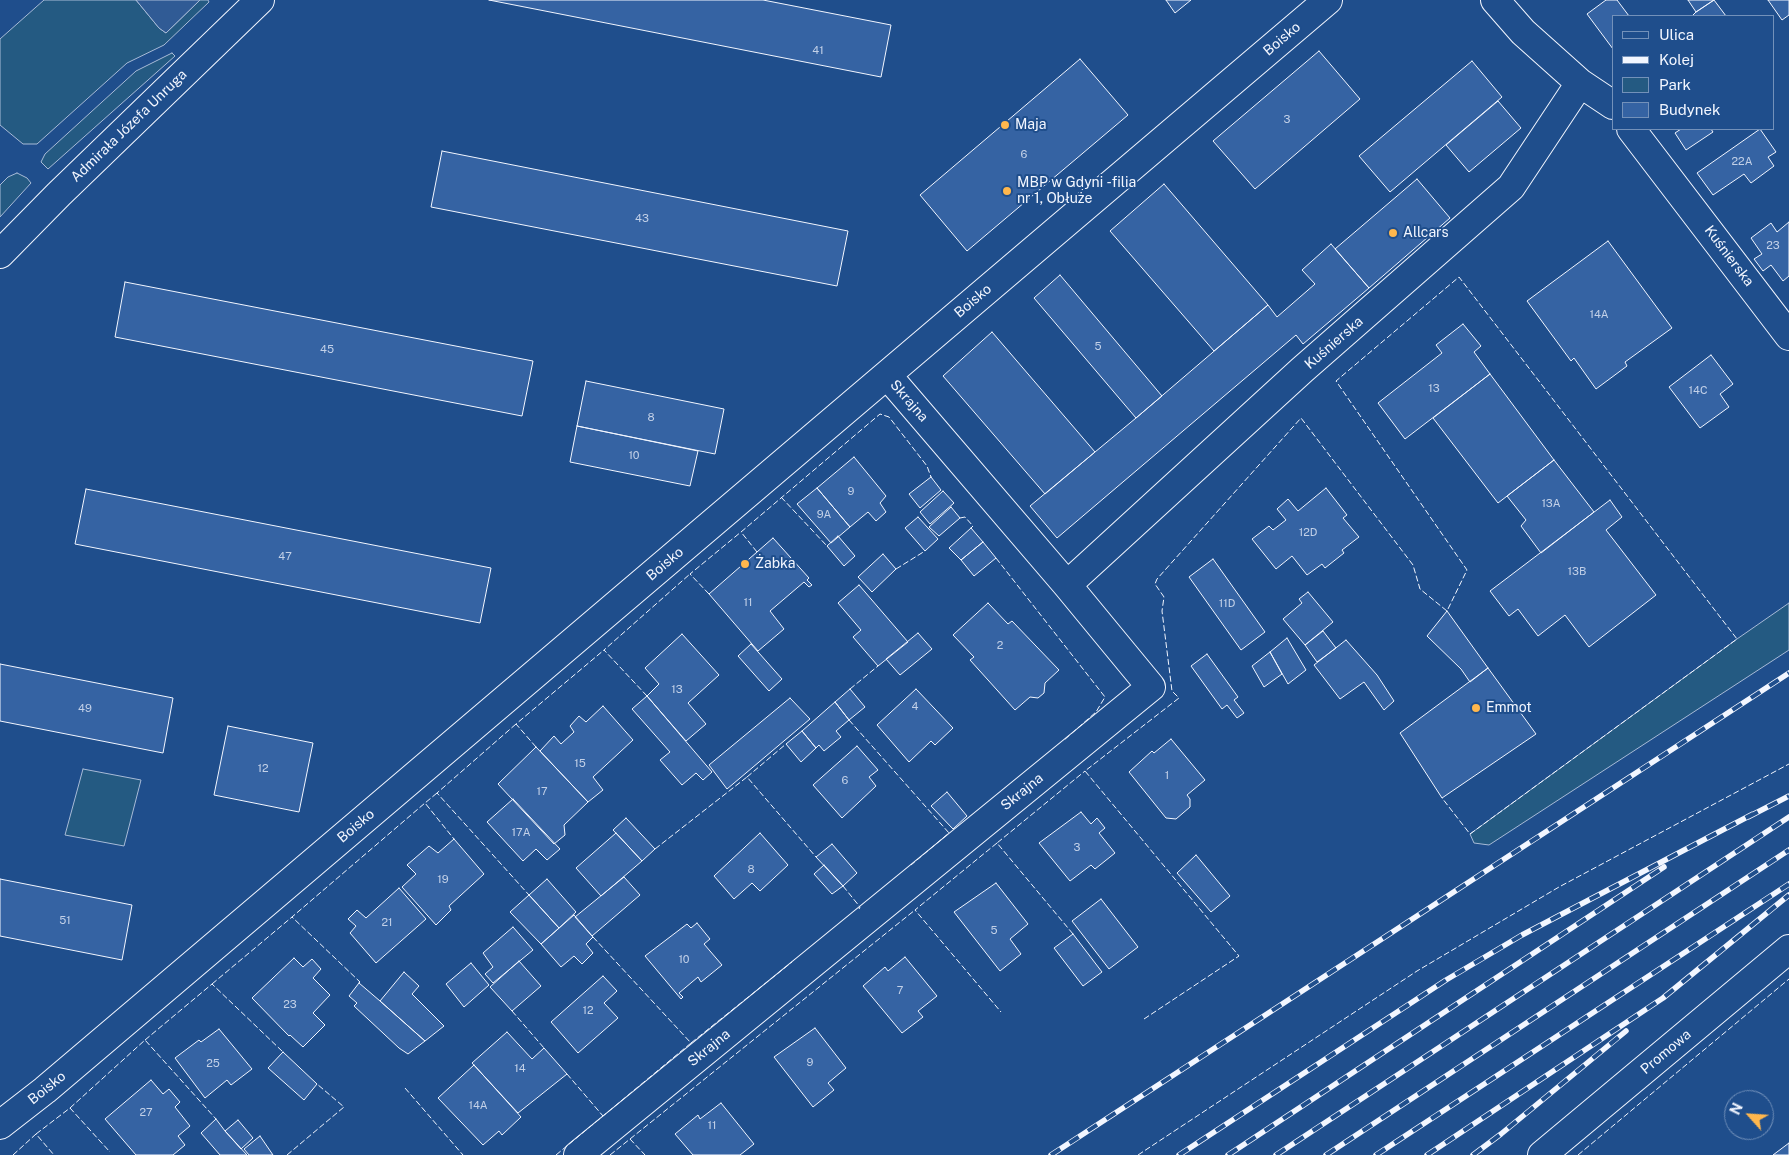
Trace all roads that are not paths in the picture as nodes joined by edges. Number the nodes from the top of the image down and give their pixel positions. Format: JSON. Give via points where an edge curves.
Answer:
{"nodes":[{"id":1,"x":260,"y":0,"type":"edge"},
{"id":2,"x":1328,"y":0,"type":"edge"},
{"id":3,"x":1495,"y":0,"type":"edge"},
{"id":4,"x":1580,"y":83,"type":"junction"},
{"id":5,"x":1612,"y":105,"type":"edge"},
{"id":6,"x":1632,"y":130,"type":"edge"},
{"id":7,"x":0,"y":254,"type":"edge"},
{"id":8,"x":1789,"y":336,"type":"edge"},
{"id":9,"x":887,"y":375,"type":"junction"},
{"id":10,"x":1067,"y":585,"type":"junction"},
{"id":11,"x":1789,"y":949,"type":"edge"},
{"id":12,"x":0,"y":1126,"type":"edge"},
{"id":13,"x":578,"y":1155,"type":"edge"},
{"id":14,"x":1542,"y":1155,"type":"edge"}],
"edges":[{"from":1,"to":7,"type":"street","name":"Admirała Józefa Unruga"},
{"from":2,"to":9,"type":"street","name":"Boisko"},
{"from":3,"to":4,"type":"street","via":[[1523,32]]},
{"from":4,"to":5,"type":"street"},
{"from":4,"to":10,"type":"street","name":"Kuśnierska","via":[[1511,187],[1302,370]]},
{"from":6,"to":8,"type":"street","name":"Kuśnierska"},
{"from":9,"to":10,"type":"street","name":"Skrajna"},
{"from":9,"to":12,"type":"street","name":"Boisko"},
{"from":10,"to":13,"type":"street","name":"Skrajna","via":[[1151,687]]},
{"from":11,"to":14,"type":"street","name":"Promowa"}]}
